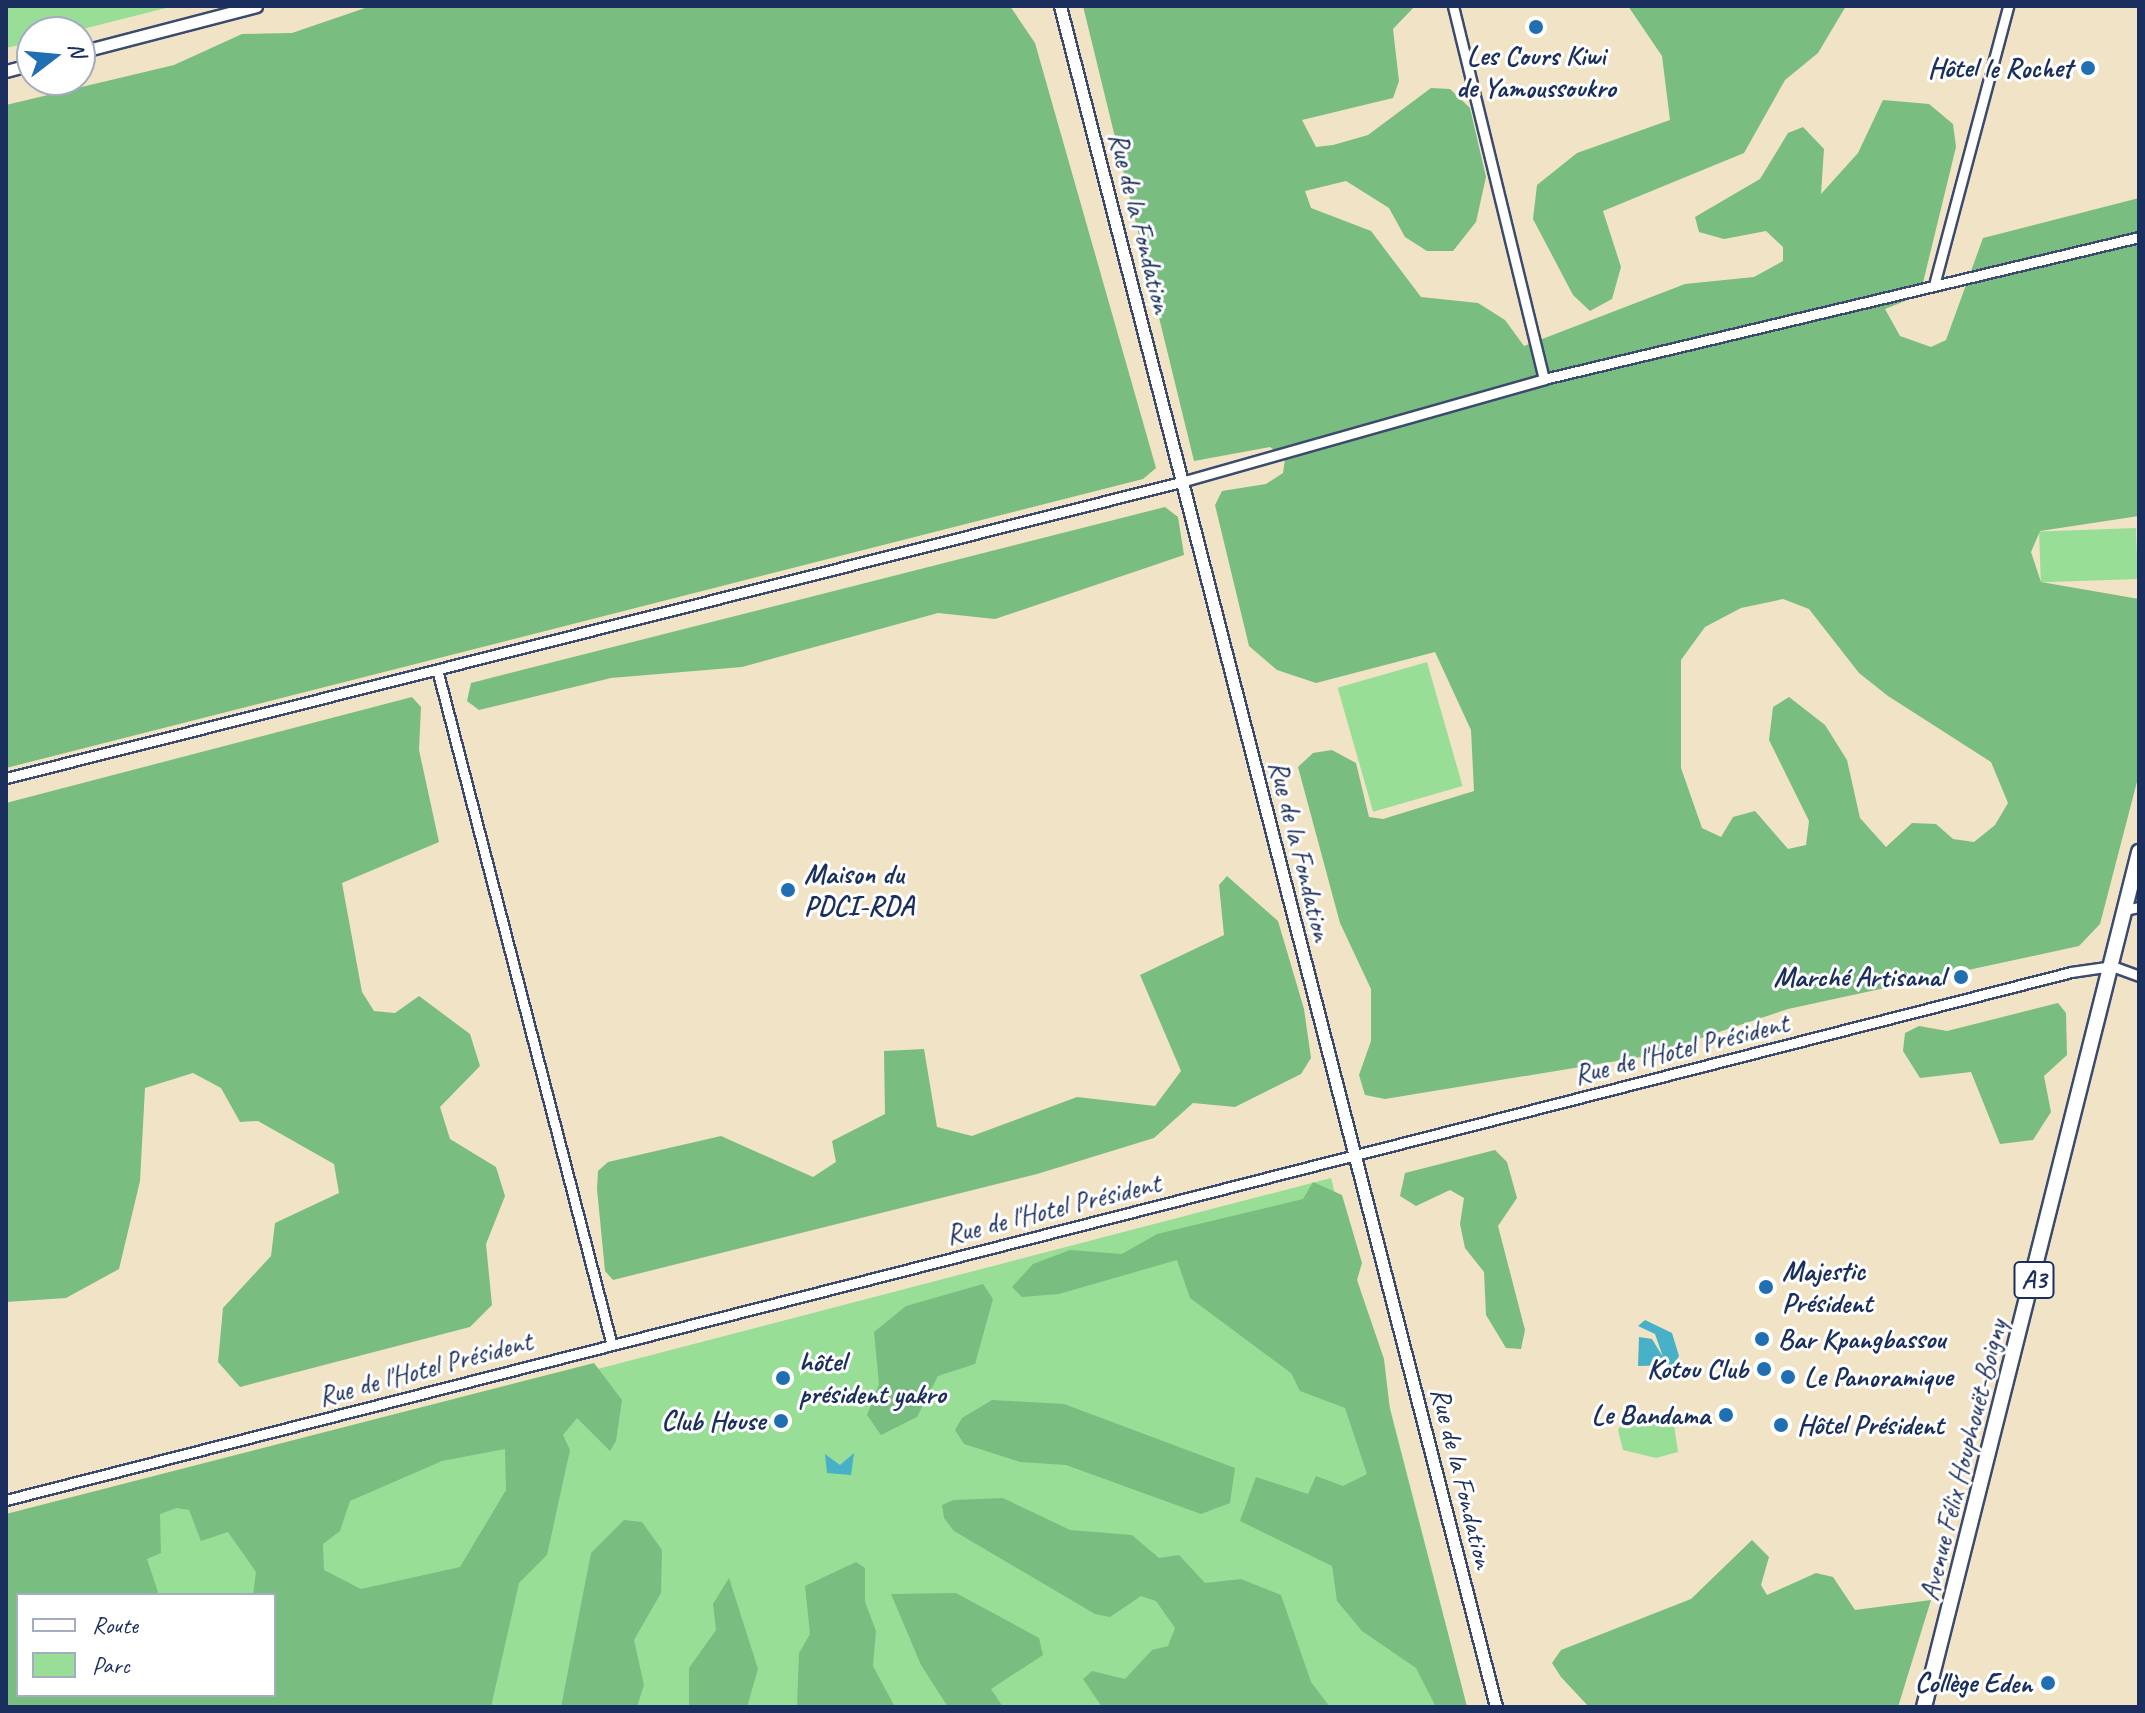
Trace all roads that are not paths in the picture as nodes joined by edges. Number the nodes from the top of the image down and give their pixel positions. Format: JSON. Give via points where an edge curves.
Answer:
{"nodes":[{"id":1,"x":256,"y":6,"type":"edge"},
{"id":2,"x":1060,"y":6,"type":"edge"},
{"id":3,"x":1453,"y":6,"type":"edge"},
{"id":4,"x":2008,"y":6,"type":"edge"},
{"id":5,"x":96,"y":48,"type":"edge"},
{"id":6,"x":2139,"y":237,"type":"edge"},
{"id":7,"x":1934,"y":285,"type":"junction"},
{"id":8,"x":1544,"y":379,"type":"junction"},
{"id":9,"x":1181,"y":482,"type":"junction"},
{"id":10,"x":438,"y":673,"type":"junction"},
{"id":11,"x":6,"y":778,"type":"edge"},
{"id":12,"x":2139,"y":852,"type":"edge"},
{"id":13,"x":2132,"y":908,"type":"edge"},
{"id":14,"x":2112,"y":966,"type":"junction"},
{"id":15,"x":2139,"y":976,"type":"edge"},
{"id":16,"x":1353,"y":1156,"type":"junction"},
{"id":17,"x":611,"y":1342,"type":"junction"},
{"id":18,"x":6,"y":1500,"type":"edge"},
{"id":19,"x":1496,"y":1707,"type":"edge"},
{"id":20,"x":1924,"y":1707,"type":"edge"}],
"edges":[{"from":1,"to":5,"type":"street"},
{"from":2,"to":9,"type":"street","name":"Rue de la Fondation"},
{"from":3,"to":8,"type":"street"},
{"from":4,"to":7,"type":"street"},
{"from":6,"to":7,"type":"street"},
{"from":7,"to":8,"type":"street"},
{"from":8,"to":9,"type":"street"},
{"from":9,"to":10,"type":"street"},
{"from":9,"to":16,"type":"street","name":"Rue de la Fondation"},
{"from":10,"to":11,"type":"street"},
{"from":10,"to":17,"type":"street"},
{"from":12,"to":13,"type":"highway","name":"Avenue Félix Houphouët-Boigny","number":"A3"},
{"from":13,"to":14,"type":"highway","name":"Avenue Félix Houphouët-Boigny","number":"A3"},
{"from":14,"to":15,"type":"street"},
{"from":14,"to":16,"type":"street","name":"Rue de l'Hotel Président"},
{"from":14,"to":20,"type":"highway","name":"Avenue Félix Houphouët-Boigny","number":"A3"},
{"from":16,"to":17,"type":"street","name":"Rue de l'Hotel Président"},
{"from":16,"to":19,"type":"street","name":"Rue de la Fondation"},
{"from":17,"to":18,"type":"street","name":"Rue de l'Hotel Président"}]}
